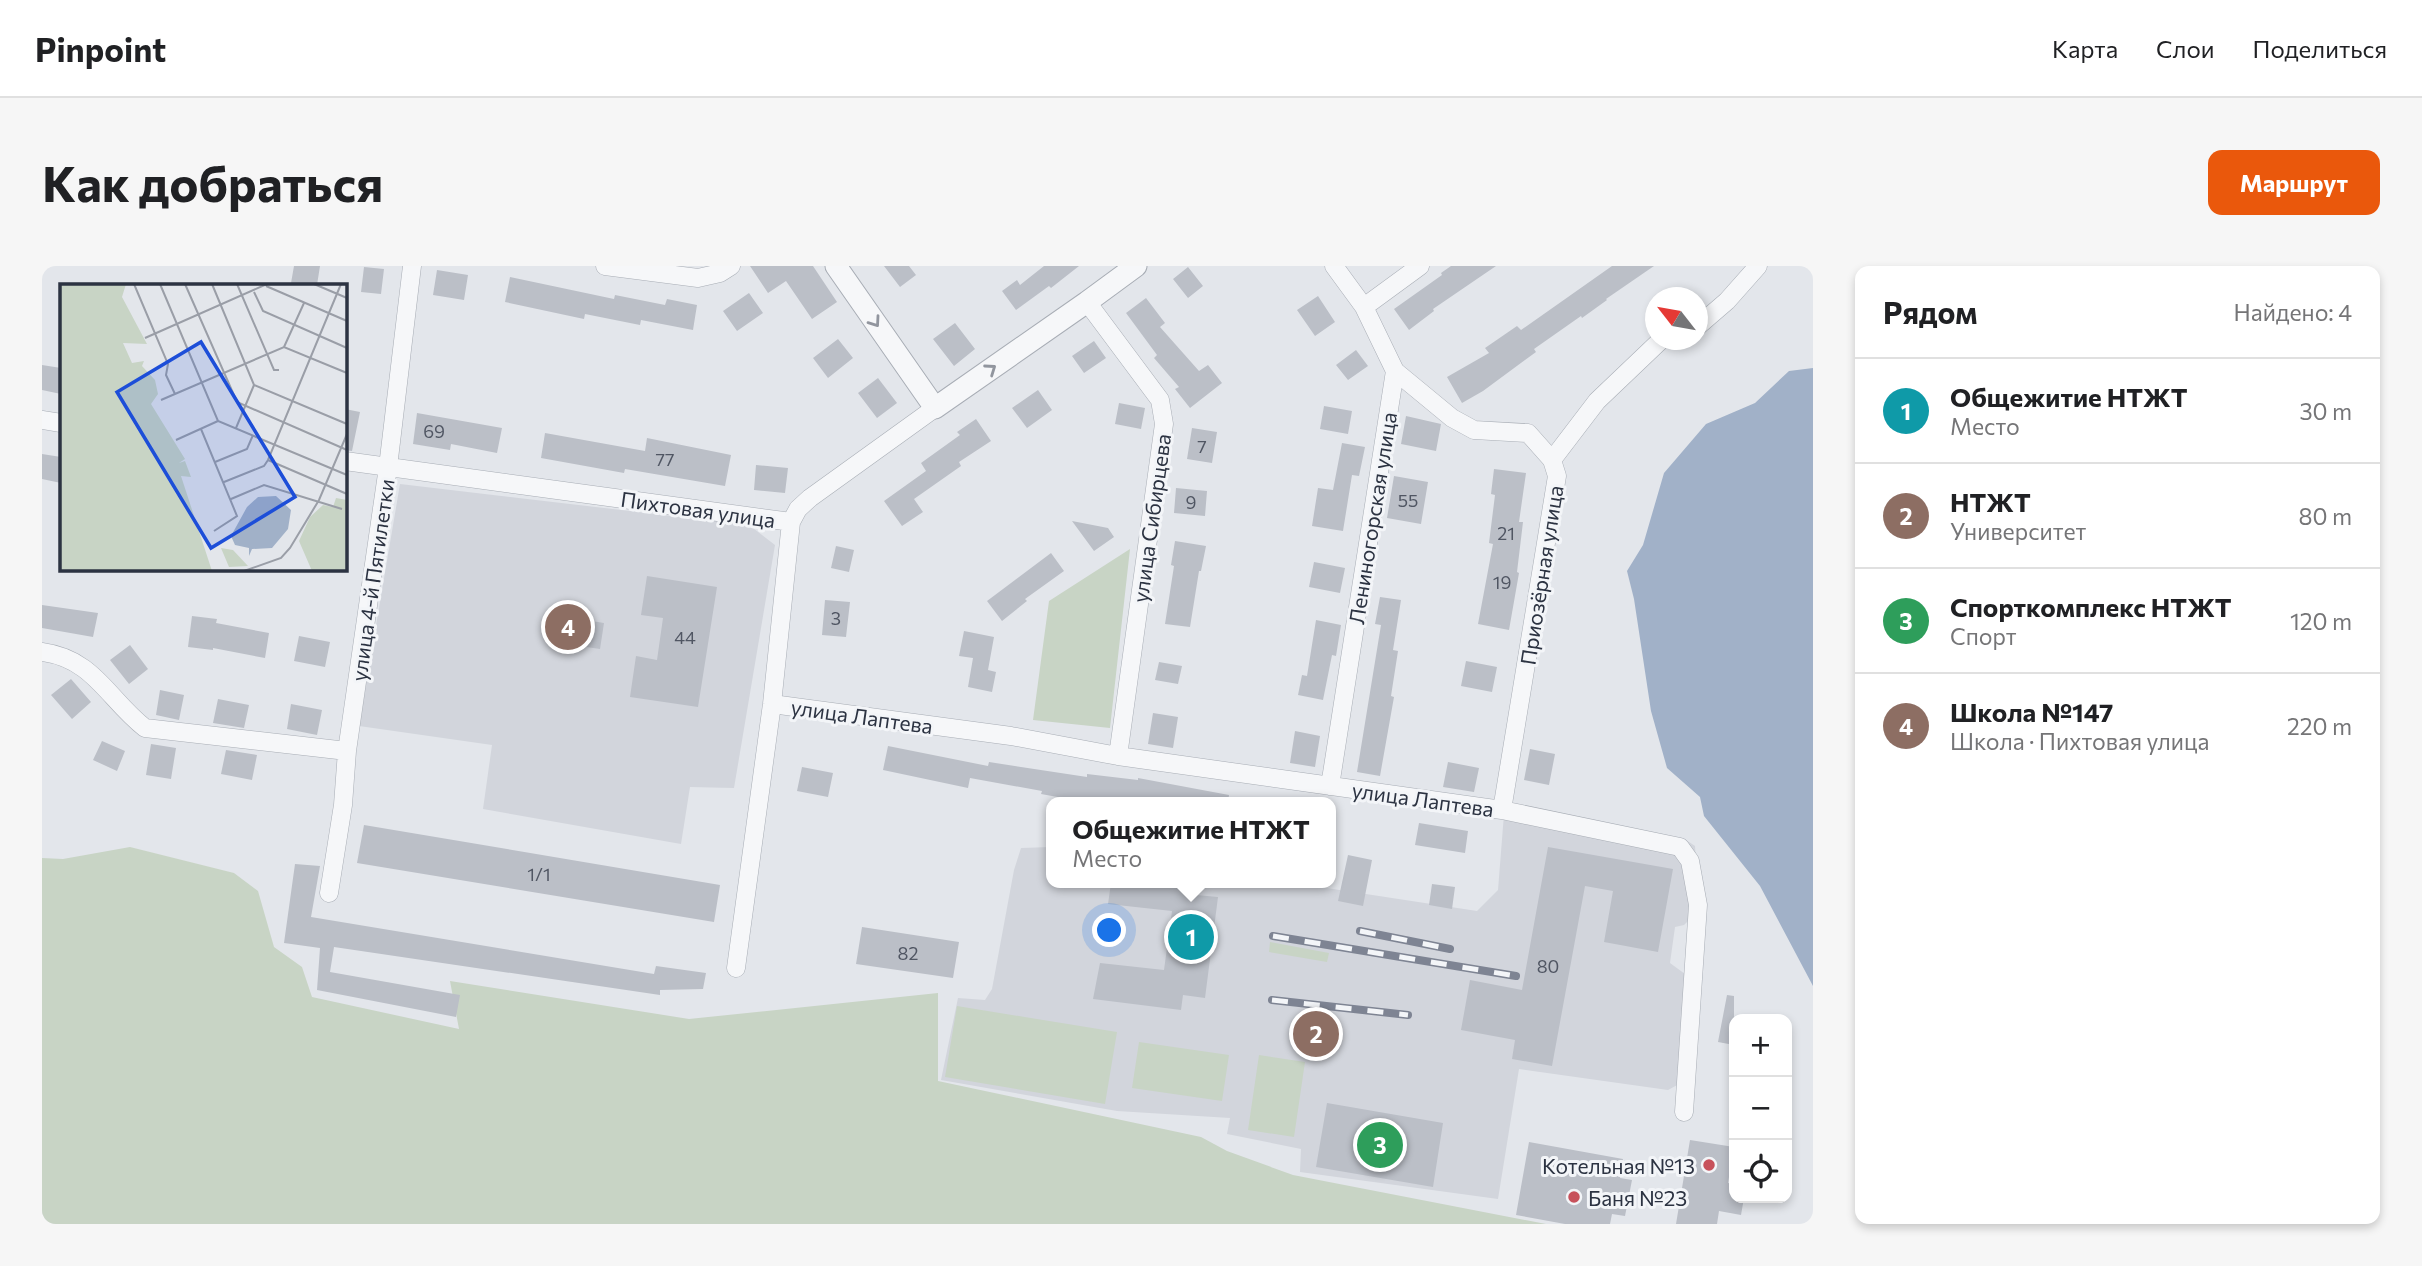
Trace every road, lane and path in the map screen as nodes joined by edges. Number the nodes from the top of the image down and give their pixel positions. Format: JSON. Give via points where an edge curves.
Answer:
{"nodes":[{"id":1,"x":412,"y":266,"type":"edge"},
{"id":2,"x":605,"y":266,"type":"edge"},
{"id":3,"x":731,"y":266,"type":"edge"},
{"id":4,"x":836,"y":266,"type":"edge"},
{"id":5,"x":1136,"y":266,"type":"edge"},
{"id":6,"x":1334,"y":266,"type":"edge"},
{"id":7,"x":1420,"y":266,"type":"edge"},
{"id":8,"x":1758,"y":266,"type":"edge"},
{"id":9,"x":1087,"y":302,"type":"junction"},
{"id":10,"x":1364,"y":307,"type":"junction"},
{"id":11,"x":1708,"y":317,"type":"edge"},
{"id":12,"x":1651,"y":350,"type":"edge"},
{"id":13,"x":1395,"y":371,"type":"junction"},
{"id":14,"x":935,"y":408,"type":"junction"},
{"id":15,"x":42,"y":421,"type":"edge"},
{"id":16,"x":60,"y":423,"type":"edge"},
{"id":17,"x":1552,"y":460,"type":"junction"},
{"id":18,"x":346,"y":461,"type":"edge"},
{"id":19,"x":388,"y":467,"type":"junction"},
{"id":20,"x":791,"y":522,"type":"junction"},
{"id":21,"x":42,"y":652,"type":"edge"},
{"id":22,"x":772,"y":704,"type":"junction"},
{"id":23,"x":346,"y":751,"type":"junction"},
{"id":24,"x":1118,"y":756,"type":"junction"},
{"id":25,"x":1330,"y":786,"type":"junction"},
{"id":26,"x":1502,"y":810,"type":"junction"},
{"id":27,"x":329,"y":893,"type":"dead end"},
{"id":28,"x":736,"y":968,"type":"dead end"},
{"id":29,"x":1684,"y":1112,"type":"dead end"}],
"edges":[{"from":1,"to":19,"type":"street","name":"улица 4-й Пятилетки"},
{"from":2,"to":3,"type":"street","via":[[698,278]]},
{"from":4,"to":14,"type":"street","one_way":true},
{"from":5,"to":9,"type":"street","name":"Пихтовая улица"},
{"from":6,"to":10,"type":"street"},
{"from":7,"to":10,"type":"street"},
{"from":8,"to":11,"type":"street"},
{"from":14,"to":9,"type":"street","name":"Пихтовая улица","one_way":true},
{"from":9,"to":24,"type":"street","name":"улица Сибирцева","via":[[1160,400],[1164,425]]},
{"from":10,"to":13,"type":"street"},
{"from":12,"to":17,"type":"street","name":"Приозёрная улица","via":[[1597,401]]},
{"from":13,"to":17,"type":"street","via":[[1452,418],[1474,430],[1528,433]]},
{"from":13,"to":25,"type":"street","name":"Лениногорская улица"},
{"from":14,"to":20,"type":"street","name":"Пихтовая улица","via":[[810,498]]},
{"from":15,"to":16,"type":"street"},
{"from":17,"to":26,"type":"street","name":"Приозёрная улица","via":[[1557,476]]},
{"from":18,"to":19,"type":"street","name":"Пихтовая улица"},
{"from":19,"to":20,"type":"street","name":"Пихтовая улица"},
{"from":19,"to":23,"type":"street","name":"улица 4-й Пятилетки"},
{"from":20,"to":22,"type":"street"},
{"from":21,"to":23,"type":"street","via":[[62,655],[87,668],[145,728]]},
{"from":22,"to":24,"type":"street","name":"улица Лаптева","via":[[1011,736]]},
{"from":22,"to":28,"type":"street"},
{"from":23,"to":27,"type":"street","name":"улица 4-й Пятилетки"},
{"from":24,"to":25,"type":"street","name":"улица Лаптева"},
{"from":25,"to":26,"type":"street","name":"улица Лаптева"},
{"from":26,"to":29,"type":"street","name":"улица Лаптева","via":[[1680,846],[1690,861],[1698,905]]}]}
